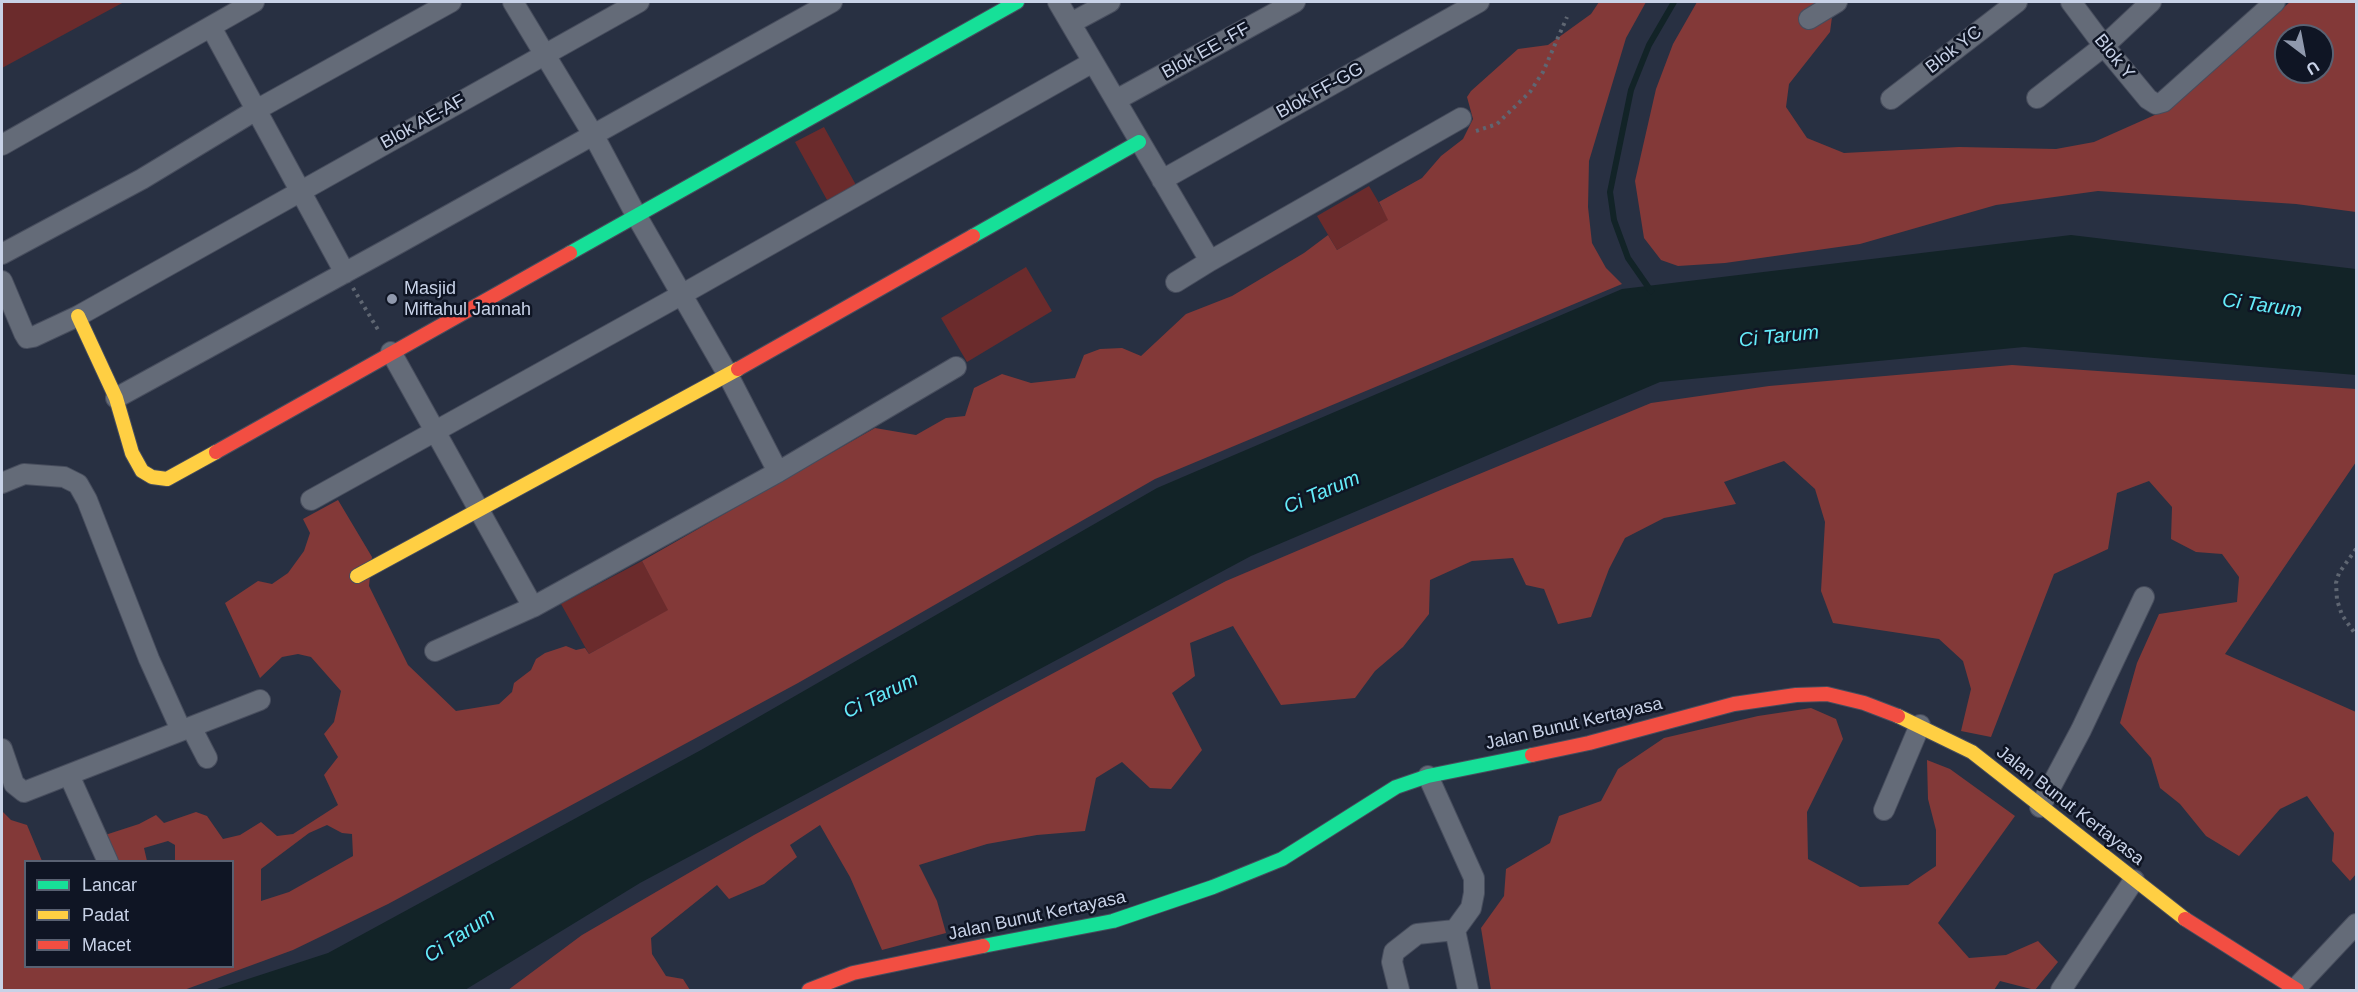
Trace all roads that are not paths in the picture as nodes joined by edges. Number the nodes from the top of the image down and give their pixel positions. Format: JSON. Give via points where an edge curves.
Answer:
{"nodes":[{"id":1,"x":254,"y":2,"type":"edge"},
{"id":2,"x":451,"y":2,"type":"edge"},
{"id":3,"x":513,"y":2,"type":"edge"},
{"id":4,"x":639,"y":2,"type":"edge"},
{"id":5,"x":832,"y":2,"type":"edge"},
{"id":6,"x":1017,"y":2,"type":"edge"},
{"id":7,"x":1058,"y":2,"type":"edge"},
{"id":8,"x":1110,"y":2,"type":"edge"},
{"id":9,"x":1295,"y":2,"type":"edge"},
{"id":10,"x":1479,"y":2,"type":"edge"},
{"id":11,"x":1837,"y":2,"type":"edge"},
{"id":12,"x":2017,"y":2,"type":"edge"},
{"id":13,"x":2071,"y":2,"type":"edge"},
{"id":14,"x":2151,"y":2,"type":"edge"},
{"id":15,"x":2275,"y":2,"type":"edge"},
{"id":16,"x":1809,"y":19,"type":"dead end"},
{"id":17,"x":1071,"y":23,"type":"junction"},
{"id":18,"x":211,"y":27,"type":"junction"},
{"id":19,"x":2104,"y":46,"type":"junction"},
{"id":20,"x":545,"y":54,"type":"junction"},
{"id":21,"x":1093,"y":62,"type":"junction"},
{"id":22,"x":2037,"y":98,"type":"dead end"},
{"id":23,"x":1892,"y":99,"type":"dead end"},
{"id":24,"x":1116,"y":100,"type":"junction"},
{"id":25,"x":256,"y":110,"type":"junction"},
{"id":26,"x":1461,"y":118,"type":"dead end"},
{"id":27,"x":594,"y":136,"type":"junction"},
{"id":28,"x":1139,"y":142,"type":"junction"},
{"id":29,"x":2,"y":145,"type":"edge"},
{"id":30,"x":1162,"y":180,"type":"junction"},
{"id":31,"x":300,"y":191,"type":"junction"},
{"id":32,"x":636,"y":215,"type":"junction"},
{"id":33,"x":2,"y":254,"type":"edge"},
{"id":34,"x":1210,"y":261,"type":"junction"},
{"id":35,"x":345,"y":273,"type":"junction"},
{"id":36,"x":2,"y":281,"type":"edge"},
{"id":37,"x":1176,"y":282,"type":"dead end"},
{"id":38,"x":681,"y":295,"type":"junction"},
{"id":39,"x":78,"y":316,"type":"junction"},
{"id":40,"x":391,"y":352,"type":"junction"},
{"id":41,"x":956,"y":367,"type":"dead end"},
{"id":42,"x":728,"y":375,"type":"junction"},
{"id":43,"x":116,"y":398,"type":"junction"},
{"id":44,"x":435,"y":431,"type":"junction"},
{"id":45,"x":778,"y":471,"type":"junction"},
{"id":46,"x":2,"y":483,"type":"edge"},
{"id":47,"x":311,"y":500,"type":"dead end"},
{"id":48,"x":480,"y":509,"type":"junction"},
{"id":49,"x":357,"y":576,"type":"dead end"},
{"id":50,"x":2144,"y":597,"type":"dead end"},
{"id":51,"x":533,"y":607,"type":"junction"},
{"id":52,"x":435,"y":651,"type":"dead end"},
{"id":53,"x":260,"y":700,"type":"dead end"},
{"id":54,"x":1920,"y":725,"type":"junction"},
{"id":55,"x":186,"y":729,"type":"junction"},
{"id":56,"x":2,"y":749,"type":"edge"},
{"id":57,"x":207,"y":758,"type":"dead end"},
{"id":58,"x":69,"y":775,"type":"junction"},
{"id":59,"x":1428,"y":776,"type":"junction"},
{"id":60,"x":2040,"y":807,"type":"junction"},
{"id":61,"x":1884,"y":810,"type":"dead end"},
{"id":62,"x":108,"y":860,"type":"edge"},
{"id":63,"x":2134,"y":880,"type":"junction"},
{"id":64,"x":2356,"y":924,"type":"edge"},
{"id":65,"x":1455,"y":930,"type":"junction"},
{"id":66,"x":809,"y":990,"type":"edge"},
{"id":67,"x":1399,"y":990,"type":"edge"},
{"id":68,"x":1468,"y":990,"type":"edge"},
{"id":69,"x":2061,"y":990,"type":"edge"},
{"id":70,"x":2296,"y":990,"type":"edge"}],
"edges":[{"from":1,"to":18,"type":"street"},
{"from":2,"to":25,"type":"street"},
{"from":3,"to":20,"type":"street"},
{"from":4,"to":20,"type":"street","name":"Blok AE-AF"},
{"from":5,"to":27,"type":"street"},
{"from":6,"to":32,"type":"street"},
{"from":7,"to":17,"type":"street"},
{"from":8,"to":17,"type":"street"},
{"from":9,"to":24,"type":"street","name":"Blok EE -FF"},
{"from":10,"to":30,"type":"street","name":"Blok FF-GG"},
{"from":11,"to":16,"type":"street"},
{"from":12,"to":23,"type":"street","name":"Blok YC"},
{"from":13,"to":19,"type":"street","name":"Blok Y"},
{"from":14,"to":19,"type":"street"},
{"from":15,"to":19,"type":"street","name":"Blok Y","via":[[2163,102],[2156,104]]},
{"from":17,"to":21,"type":"street"},
{"from":18,"to":25,"type":"street"},
{"from":18,"to":29,"type":"street"},
{"from":19,"to":22,"type":"street"},
{"from":20,"to":27,"type":"street"},
{"from":20,"to":31,"type":"street","name":"Blok AE-AF"},
{"from":21,"to":24,"type":"street"},
{"from":21,"to":38,"type":"street"},
{"from":24,"to":28,"type":"street"},
{"from":25,"to":31,"type":"street"},
{"from":25,"to":33,"type":"street","via":[[142,179]]},
{"from":26,"to":34,"type":"street"},
{"from":27,"to":32,"type":"street"},
{"from":27,"to":35,"type":"street"},
{"from":28,"to":30,"type":"street"},
{"from":28,"to":42,"type":"street"},
{"from":30,"to":34,"type":"street"},
{"from":31,"to":35,"type":"street"},
{"from":31,"to":39,"type":"street","name":"Blok AE-AF"},
{"from":32,"to":38,"type":"street"},
{"from":32,"to":40,"type":"street"},
{"from":34,"to":37,"type":"street"},
{"from":35,"to":43,"type":"street"},
{"from":36,"to":39,"type":"street","name":"Blok AE-AF","via":[[27,338]]},
{"from":38,"to":42,"type":"street"},
{"from":38,"to":44,"type":"street"},
{"from":39,"to":43,"type":"street"},
{"from":40,"to":43,"type":"street","via":[[167,479],[142,471],[132,453]]},
{"from":40,"to":44,"type":"street"},
{"from":41,"to":45,"type":"street"},
{"from":42,"to":45,"type":"street"},
{"from":42,"to":48,"type":"street"},
{"from":44,"to":47,"type":"street"},
{"from":44,"to":48,"type":"street"},
{"from":45,"to":51,"type":"street"},
{"from":46,"to":55,"type":"street","via":[[24,474],[64,477],[78,484],[149,659]]},
{"from":48,"to":49,"type":"street"},
{"from":48,"to":51,"type":"street"},
{"from":50,"to":60,"type":"street"},
{"from":51,"to":52,"type":"street"},
{"from":53,"to":55,"type":"street"},
{"from":54,"to":59,"type":"street","name":"Jalan Bunut Kertayasa","via":[[1864,703],[1827,694],[1796,695],[1734,704],[1589,743]]},
{"from":54,"to":60,"type":"street","name":"Jalan Bunut Kertayasa","via":[[1972,752]]},
{"from":54,"to":61,"type":"street"},
{"from":55,"to":57,"type":"street"},
{"from":55,"to":58,"type":"street"},
{"from":56,"to":58,"type":"street","via":[[14,784],[24,792]]},
{"from":58,"to":62,"type":"street"},
{"from":59,"to":65,"type":"street","via":[[1474,878],[1471,908]]},
{"from":59,"to":66,"type":"street","name":"Jalan Bunut Kertayasa","via":[[1396,787],[1282,859],[1213,887],[1113,921],[883,966]]},
{"from":60,"to":63,"type":"street","name":"Jalan Bunut Kertayasa"},
{"from":63,"to":69,"type":"street"},
{"from":63,"to":70,"type":"street","name":"Jalan Bunut Kertayasa","via":[[2204,933]]},
{"from":64,"to":70,"type":"street"},
{"from":65,"to":67,"type":"street","via":[[1416,934],[1398,948],[1392,962]]},
{"from":65,"to":68,"type":"street"}]}
